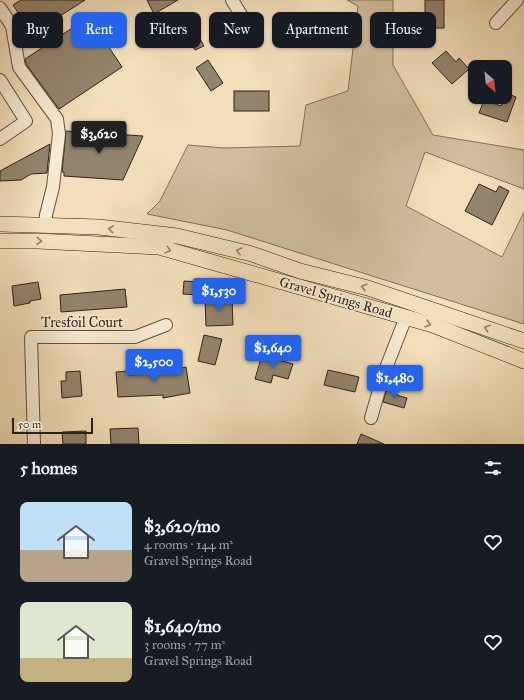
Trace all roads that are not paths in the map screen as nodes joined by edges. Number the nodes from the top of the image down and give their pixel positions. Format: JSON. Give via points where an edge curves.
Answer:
{"nodes":[{"id":1,"x":232,"y":0,"type":"edge"},
{"id":2,"x":517,"y":0,"type":"edge"},
{"id":3,"x":0,"y":8,"type":"edge"},
{"id":4,"x":239,"y":12,"type":"edge"},
{"id":5,"x":496,"y":23,"type":"dead end"},
{"id":6,"x":0,"y":80,"type":"edge"},
{"id":7,"x":0,"y":139,"type":"edge"},
{"id":8,"x":0,"y":224,"type":"edge"},
{"id":9,"x":45,"y":226,"type":"junction"},
{"id":10,"x":0,"y":241,"type":"edge"},
{"id":11,"x":406,"y":317,"type":"junction"},
{"id":12,"x":166,"y":326,"type":"dead end"},
{"id":13,"x":524,"y":341,"type":"edge"},
{"id":14,"x":524,"y":361,"type":"edge"},
{"id":15,"x":371,"y":418,"type":"dead end"},
{"id":16,"x":34,"y":444,"type":"edge"}],
"edges":[{"from":1,"to":4,"type":"street"},
{"from":2,"to":5,"type":"street"},
{"from":3,"to":9,"type":"street","via":[[12,26],[19,67],[57,119],[59,134],[53,187]]},
{"from":6,"to":7,"type":"street","via":[[26,121]]},
{"from":8,"to":9,"type":"main road","name":"Gravel Springs Road"},
{"from":13,"to":9,"type":"main road","name":"Gravel Springs Road","one_way":true,"via":[[368,288],[300,271],[252,254],[177,236],[99,227]]},
{"from":10,"to":11,"type":"main road","name":"Gravel Springs Road","one_way":true,"via":[[159,247]]},
{"from":11,"to":14,"type":"main road","name":"Gravel Springs Road","one_way":true},
{"from":11,"to":15,"type":"street","via":[[384,373]]},
{"from":12,"to":16,"type":"street","name":"Tresfoil Court","via":[[135,337],[31,337]]}]}
